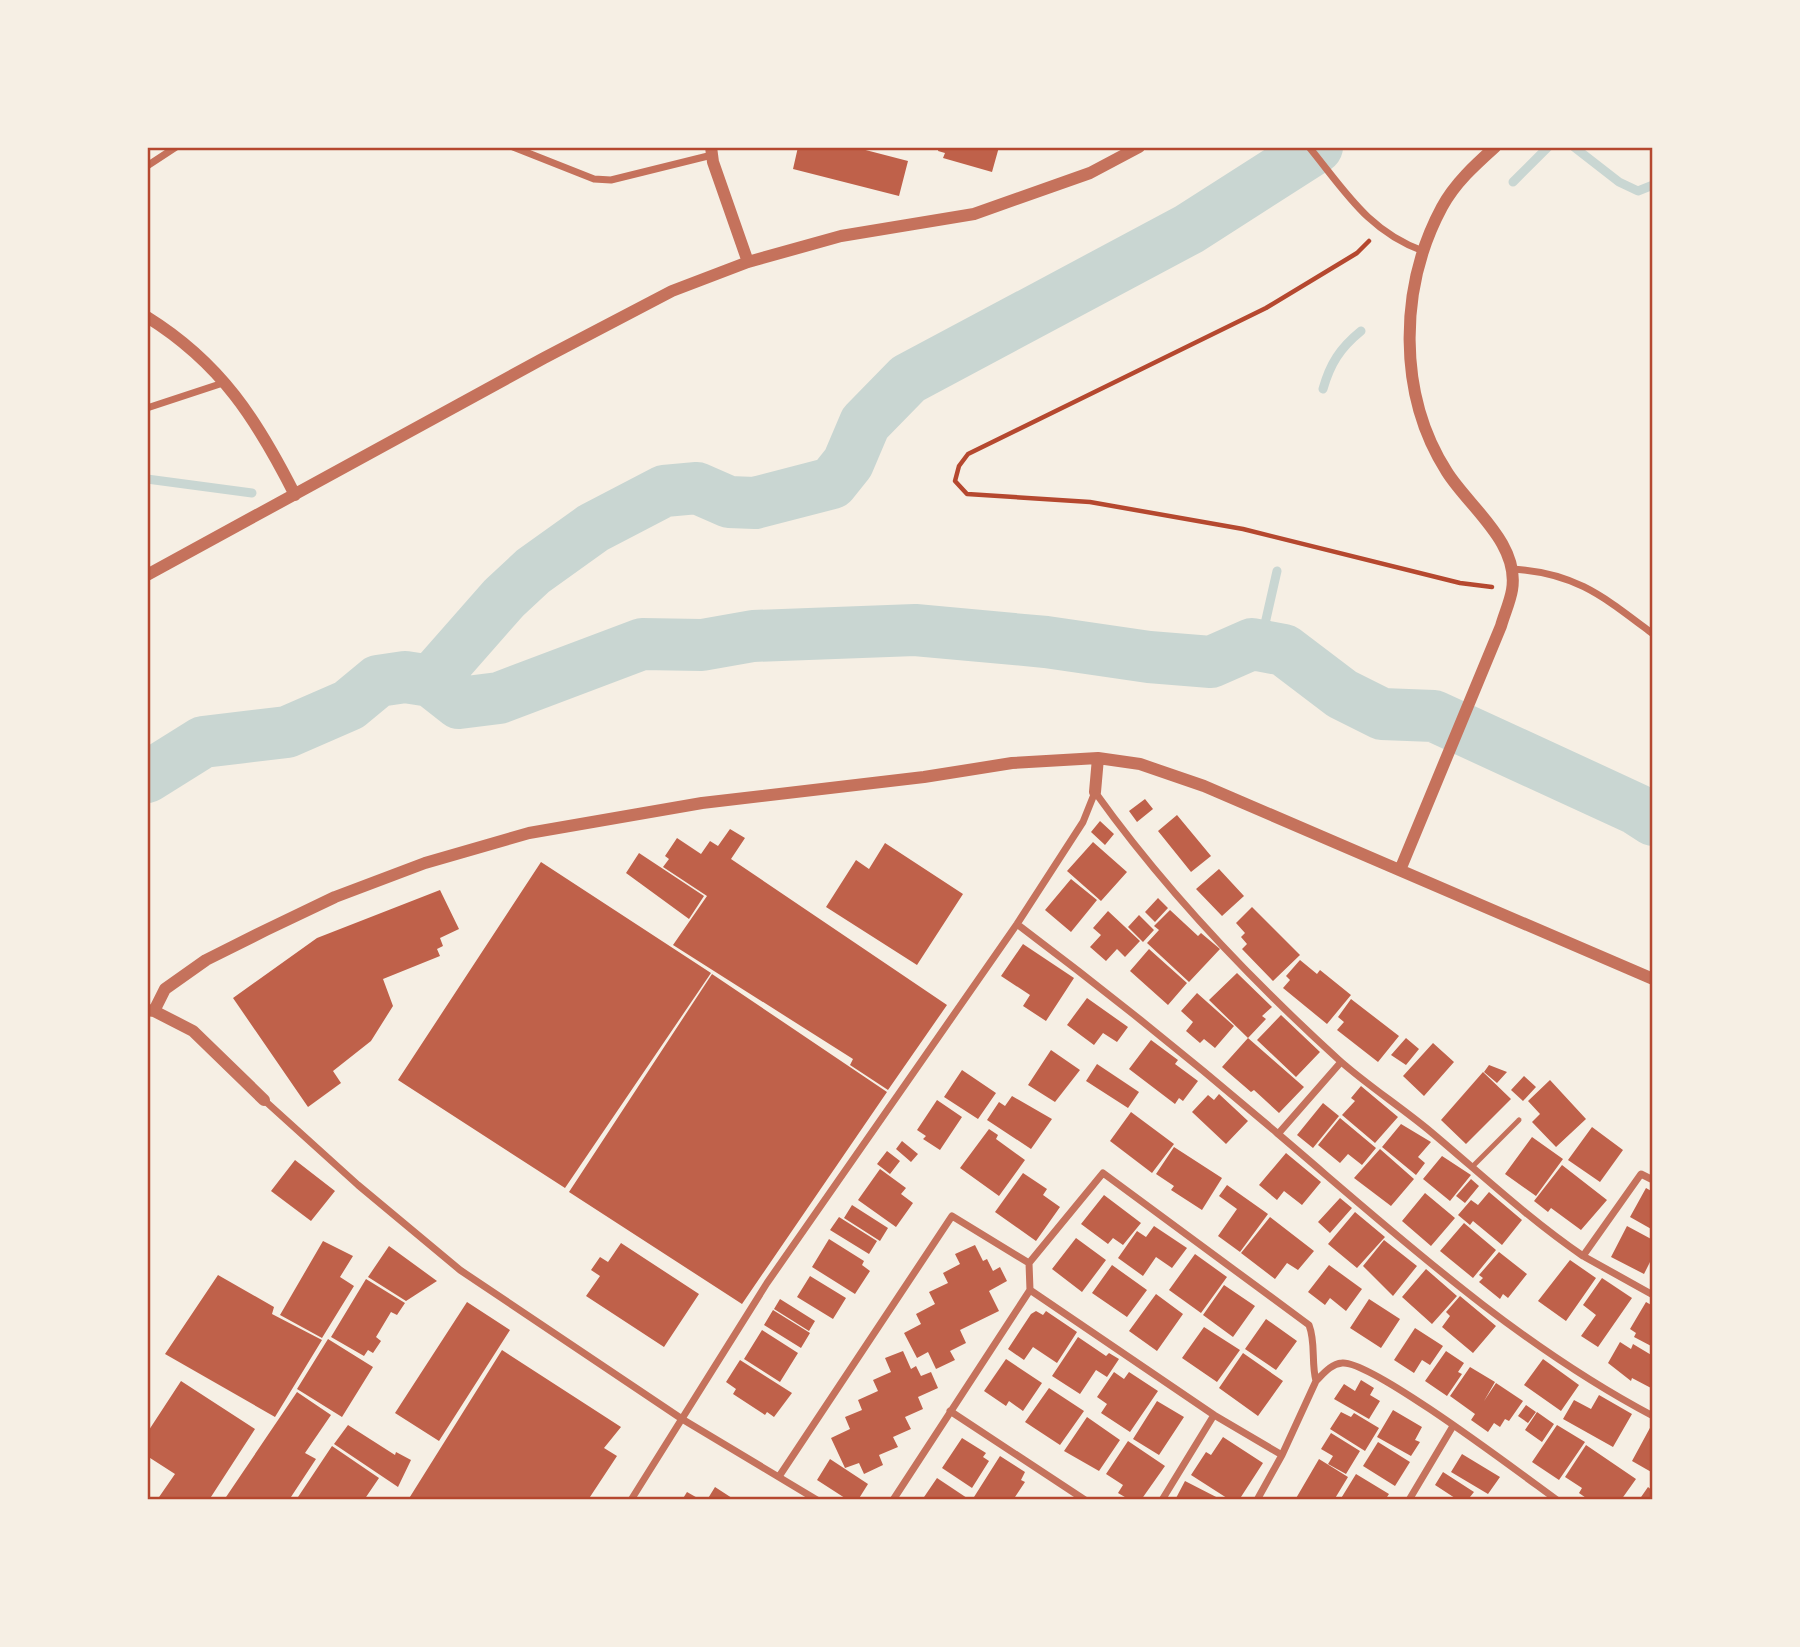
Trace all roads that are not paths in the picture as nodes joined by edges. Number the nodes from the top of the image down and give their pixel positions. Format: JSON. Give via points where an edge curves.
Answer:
{"nodes":[{"id":1,"x":176,"y":147,"type":"edge"},
{"id":2,"x":513,"y":147,"type":"edge"},
{"id":3,"x":1139,"y":147,"type":"edge"},
{"id":4,"x":1309,"y":147,"type":"edge"},
{"id":5,"x":1494,"y":147,"type":"edge"},
{"id":6,"x":711,"y":151,"type":"edge"},
{"id":7,"x":147,"y":166,"type":"edge"},
{"id":8,"x":1423,"y":251,"type":"junction"},
{"id":9,"x":748,"y":262,"type":"junction"},
{"id":10,"x":147,"y":317,"type":"edge"},
{"id":11,"x":226,"y":382,"type":"junction"},
{"id":12,"x":147,"y":408,"type":"edge"},
{"id":13,"x":295,"y":495,"type":"junction"},
{"id":14,"x":1511,"y":569,"type":"junction"},
{"id":15,"x":147,"y":576,"type":"edge"},
{"id":16,"x":1653,"y":634,"type":"edge"},
{"id":17,"x":1098,"y":758,"type":"junction"},
{"id":18,"x":1096,"y":792,"type":"junction"},
{"id":19,"x":1400,"y":870,"type":"junction"},
{"id":20,"x":1017,"y":924,"type":"junction"},
{"id":21,"x":1653,"y":979,"type":"edge"},
{"id":22,"x":150,"y":1010,"type":"edge"},
{"id":23,"x":1341,"y":1062,"type":"junction"},
{"id":24,"x":264,"y":1100,"type":"joint"},
{"id":25,"x":1519,"y":1120,"type":"dead end"},
{"id":26,"x":1278,"y":1134,"type":"junction"},
{"id":27,"x":1473,"y":1166,"type":"junction"},
{"id":28,"x":1653,"y":1180,"type":"edge"},
{"id":29,"x":1583,"y":1256,"type":"junction"},
{"id":30,"x":1029,"y":1263,"type":"junction"},
{"id":31,"x":1030,"y":1290,"type":"junction"},
{"id":32,"x":1653,"y":1295,"type":"edge"},
{"id":33,"x":1316,"y":1381,"type":"junction"},
{"id":34,"x":950,"y":1411,"type":"junction"},
{"id":35,"x":1214,"y":1415,"type":"junction"},
{"id":36,"x":1653,"y":1416,"type":"edge"},
{"id":37,"x":682,"y":1419,"type":"junction"},
{"id":38,"x":1453,"y":1426,"type":"junction"},
{"id":39,"x":1282,"y":1455,"type":"junction"},
{"id":40,"x":780,"y":1475,"type":"junction"},
{"id":41,"x":631,"y":1500,"type":"edge"},
{"id":42,"x":817,"y":1500,"type":"edge"},
{"id":43,"x":893,"y":1500,"type":"edge"},
{"id":44,"x":1085,"y":1500,"type":"edge"},
{"id":45,"x":1162,"y":1500,"type":"edge"},
{"id":46,"x":1257,"y":1500,"type":"edge"},
{"id":47,"x":1409,"y":1500,"type":"edge"},
{"id":48,"x":1557,"y":1500,"type":"edge"}],
"edges":[{"from":1,"to":7,"type":"street"},
{"from":2,"to":6,"type":"street","via":[[594,179],[611,180]]},
{"from":3,"to":9,"type":"street","via":[[1090,173],[974,214],[841,236]]},
{"from":4,"to":8,"type":"street","via":[[1379,230]]},
{"from":5,"to":8,"type":"street","via":[[1465,174],[1443,205]]},
{"from":6,"to":9,"type":"street"},
{"from":8,"to":14,"type":"street","via":[[1410,338],[1422,421],[1447,472],[1496,534]]},
{"from":9,"to":13,"type":"street","via":[[672,291]]},
{"from":10,"to":11,"type":"street","via":[[175,335]]},
{"from":11,"to":12,"type":"street"},
{"from":11,"to":13,"type":"street","via":[[264,433]]},
{"from":13,"to":15,"type":"street"},
{"from":14,"to":16,"type":"street","via":[[1539,570],[1592,588]]},
{"from":14,"to":19,"type":"street","via":[[1512,589],[1501,626]]},
{"from":17,"to":18,"type":"street"},
{"from":17,"to":19,"type":"street","via":[[1140,764],[1204,786]]},
{"from":17,"to":22,"type":"street","via":[[1012,763],[702,803],[529,832],[425,863],[277,924],[206,960],[165,989]]},
{"from":18,"to":20,"type":"street","via":[[1083,822]]},
{"from":18,"to":23,"type":"street","via":[[1202,924]]},
{"from":19,"to":21,"type":"street"},
{"from":20,"to":26,"type":"street","via":[[1131,1010]]},
{"from":20,"to":37,"type":"street","via":[[767,1283]]},
{"from":22,"to":24,"type":"street","via":[[193,1031]]},
{"from":23,"to":26,"type":"street"},
{"from":23,"to":27,"type":"street"},
{"from":24,"to":37,"type":"street","via":[[460,1270]]},
{"from":25,"to":27,"type":"lane"},
{"from":26,"to":36,"type":"street","via":[[1526,1339]]},
{"from":27,"to":29,"type":"street","via":[[1548,1232]]},
{"from":28,"to":29,"type":"street","via":[[1641,1174]]},
{"from":29,"to":32,"type":"street"},
{"from":30,"to":31,"type":"street"},
{"from":30,"to":33,"type":"street","via":[[1103,1173],[1309,1325]]},
{"from":30,"to":40,"type":"street","via":[[952,1216]]},
{"from":31,"to":34,"type":"street"},
{"from":31,"to":35,"type":"street"},
{"from":33,"to":38,"type":"street","via":[[1331,1366],[1361,1366]]},
{"from":33,"to":39,"type":"street"},
{"from":34,"to":43,"type":"street"},
{"from":34,"to":44,"type":"street"},
{"from":35,"to":39,"type":"street"},
{"from":35,"to":45,"type":"street"},
{"from":37,"to":40,"type":"street"},
{"from":37,"to":41,"type":"street"},
{"from":38,"to":47,"type":"street"},
{"from":38,"to":48,"type":"street"},
{"from":39,"to":46,"type":"street"},
{"from":40,"to":42,"type":"street"}]}
